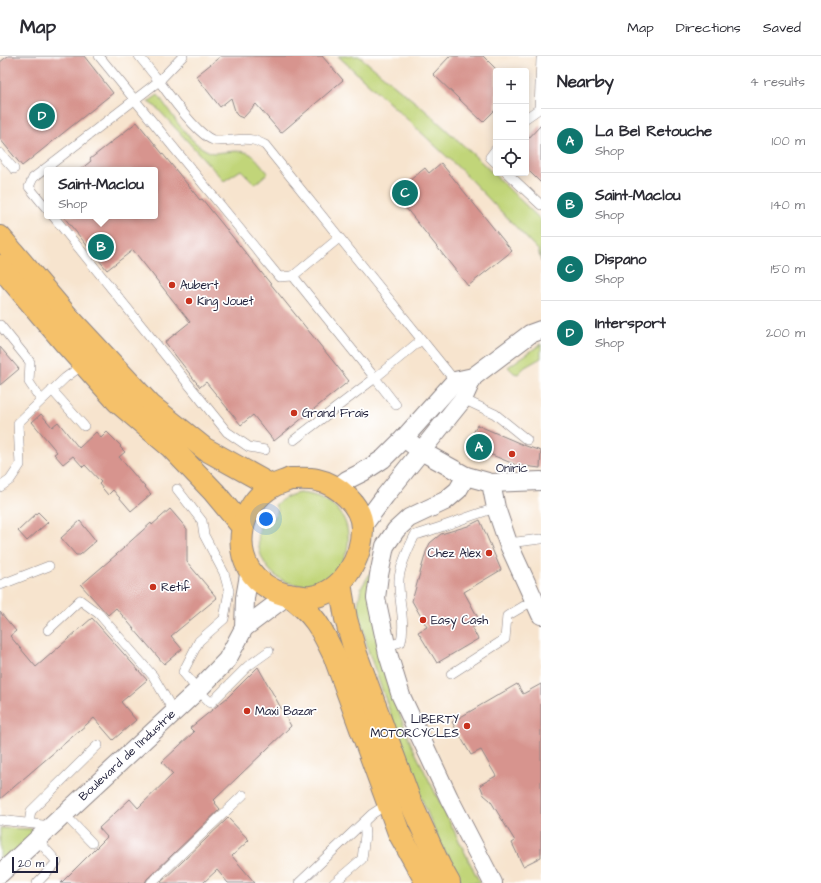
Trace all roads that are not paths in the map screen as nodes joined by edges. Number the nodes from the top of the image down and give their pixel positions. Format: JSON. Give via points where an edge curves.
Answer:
{"nodes":[{"id":1,"x":99,"y":56,"type":"edge"},
{"id":2,"x":139,"y":56,"type":"edge"},
{"id":3,"x":183,"y":56,"type":"edge"},
{"id":4,"x":541,"y":58,"type":"edge"},
{"id":5,"x":159,"y":81,"type":"junction"},
{"id":6,"x":134,"y":100,"type":"junction"},
{"id":7,"x":529,"y":116,"type":"edge"},
{"id":8,"x":0,"y":153,"type":"edge"},
{"id":9,"x":47,"y":167,"type":"edge"},
{"id":10,"x":14,"y":169,"type":"dead end"},
{"id":11,"x":44,"y":170,"type":"edge"},
{"id":12,"x":510,"y":176,"type":"edge"},
{"id":13,"x":44,"y":205,"type":"edge"},
{"id":14,"x":541,"y":205,"type":"edge"},
{"id":15,"x":55,"y":219,"type":"edge"},
{"id":16,"x":0,"y":237,"type":"edge"},
{"id":17,"x":339,"y":238,"type":"junction"},
{"id":18,"x":2,"y":273,"type":"edge"},
{"id":19,"x":293,"y":276,"type":"junction"},
{"id":20,"x":0,"y":325,"type":"edge"},
{"id":21,"x":537,"y":329,"type":"edge"},
{"id":22,"x":421,"y":340,"type":"junction"},
{"id":23,"x":84,"y":364,"type":"junction"},
{"id":24,"x":473,"y":377,"type":"junction"},
{"id":25,"x":375,"y":378,"type":"junction"},
{"id":26,"x":455,"y":382,"type":"junction"},
{"id":27,"x":52,"y":390,"type":"junction"},
{"id":28,"x":463,"y":399,"type":"junction"},
{"id":29,"x":42,"y":400,"type":"junction"},
{"id":30,"x":396,"y":405,"type":"dead end"},
{"id":31,"x":84,"y":426,"type":"dead end"},
{"id":32,"x":404,"y":438,"type":"junction"},
{"id":33,"x":294,"y":440,"type":"dead end"},
{"id":34,"x":527,"y":440,"type":"dead end"},
{"id":35,"x":266,"y":450,"type":"dead end"},
{"id":36,"x":421,"y":451,"type":"junction"},
{"id":37,"x":466,"y":476,"type":"junction"},
{"id":38,"x":541,"y":482,"type":"edge"},
{"id":39,"x":491,"y":483,"type":"junction"},
{"id":40,"x":272,"y":486,"type":"junction"},
{"id":41,"x":0,"y":487,"type":"edge"},
{"id":42,"x":177,"y":489,"type":"dead end"},
{"id":43,"x":336,"y":489,"type":"junction"},
{"id":44,"x":496,"y":508,"type":"junction"},
{"id":45,"x":242,"y":526,"type":"junction"},
{"id":46,"x":362,"y":527,"type":"junction"},
{"id":47,"x":541,"y":539,"type":"edge"},
{"id":48,"x":508,"y":543,"type":"junction"},
{"id":49,"x":49,"y":566,"type":"dead end"},
{"id":50,"x":250,"y":569,"type":"junction"},
{"id":51,"x":340,"y":583,"type":"junction"},
{"id":52,"x":0,"y":585,"type":"edge"},
{"id":53,"x":288,"y":595,"type":"junction"},
{"id":54,"x":538,"y":607,"type":"edge"},
{"id":55,"x":244,"y":628,"type":"junction"},
{"id":56,"x":48,"y":630,"type":"dead end"},
{"id":57,"x":386,"y":646,"type":"junction"},
{"id":58,"x":269,"y":651,"type":"dead end"},
{"id":59,"x":451,"y":674,"type":"dead end"},
{"id":60,"x":198,"y":690,"type":"junction"},
{"id":61,"x":174,"y":712,"type":"junction"},
{"id":62,"x":98,"y":745,"type":"dead end"},
{"id":63,"x":243,"y":795,"type":"dead end"},
{"id":64,"x":388,"y":803,"type":"junction"},
{"id":65,"x":0,"y":820,"type":"edge"},
{"id":66,"x":57,"y":820,"type":"junction"},
{"id":67,"x":364,"y":822,"type":"junction"},
{"id":68,"x":33,"y":831,"type":"junction"},
{"id":69,"x":92,"y":843,"type":"dead end"},
{"id":70,"x":0,"y":874,"type":"edge"},
{"id":71,"x":37,"y":883,"type":"edge"},
{"id":72,"x":151,"y":883,"type":"edge"},
{"id":73,"x":299,"y":883,"type":"edge"},
{"id":74,"x":334,"y":883,"type":"edge"},
{"id":75,"x":427,"y":883,"type":"edge"},
{"id":76,"x":449,"y":883,"type":"edge"},
{"id":77,"x":493,"y":883,"type":"edge"}],
"edges":[{"from":1,"to":6,"type":"lane"},
{"from":2,"to":5,"type":"lane"},
{"from":3,"to":5,"type":"lane"},
{"from":4,"to":7,"type":"lane","via":[[539,110]]},
{"from":5,"to":6,"type":"lane"},
{"from":5,"to":17,"type":"lane","via":[[197,128],[213,140],[246,139],[264,145]]},
{"from":6,"to":9,"type":"lane"},
{"from":6,"to":19,"type":"lane","via":[[279,278]]},
{"from":8,"to":10,"type":"lane"},
{"from":11,"to":13,"type":"lane","via":[[33,178],[29,187]]},
{"from":12,"to":14,"type":"lane"},
{"from":15,"to":35,"type":"lane","via":[[228,432],[249,447]]},
{"from":16,"to":40,"type":"main road","via":[[68,317],[150,406],[205,449]]},
{"from":17,"to":19,"type":"lane"},
{"from":17,"to":22,"type":"lane"},
{"from":18,"to":23,"type":"main road"},
{"from":19,"to":25,"type":"lane"},
{"from":20,"to":29,"type":"lane","via":[[30,362],[29,382]]},
{"from":21,"to":24,"type":"street"},
{"from":22,"to":25,"type":"lane"},
{"from":22,"to":26,"type":"lane"},
{"from":23,"to":27,"type":"lane"},
{"from":23,"to":45,"type":"main road","via":[[117,401],[170,446]]},
{"from":24,"to":26,"type":"street"},
{"from":24,"to":28,"type":"street"},
{"from":25,"to":30,"type":"lane"},
{"from":25,"to":33,"type":"lane"},
{"from":26,"to":32,"type":"street"},
{"from":27,"to":29,"type":"lane"},
{"from":27,"to":31,"type":"lane"},
{"from":28,"to":34,"type":"lane","via":[[495,414]]},
{"from":28,"to":36,"type":"street"},
{"from":29,"to":41,"type":"lane","via":[[18,423],[20,465],[10,480]]},
{"from":32,"to":36,"type":"street"},
{"from":32,"to":43,"type":"street","via":[[384,459]]},
{"from":36,"to":37,"type":"street"},
{"from":36,"to":46,"type":"street"},
{"from":37,"to":39,"type":"street"},
{"from":37,"to":57,"type":"street","via":[[458,490],[445,501],[409,518],[396,530],[385,546],[376,598]]},
{"from":38,"to":39,"type":"street"},
{"from":39,"to":44,"type":"street"},
{"from":40,"to":43,"type":"main road","via":[[290,479],[316,480]]},
{"from":40,"to":45,"type":"main road","via":[[258,498]]},
{"from":42,"to":60,"type":"lane","via":[[202,521],[204,535],[224,573],[229,591],[224,619],[199,641],[183,672]]},
{"from":43,"to":46,"type":"main road","via":[[349,499],[358,513]]},
{"from":44,"to":48,"type":"street"},
{"from":44,"to":57,"type":"lane","via":[[415,535],[399,578],[403,632],[401,642]]},
{"from":45,"to":50,"type":"main road","via":[[242,555]]},
{"from":46,"to":51,"type":"main road","via":[[358,555]]},
{"from":47,"to":48,"type":"lane"},
{"from":48,"to":54,"type":"street"},
{"from":49,"to":52,"type":"lane"},
{"from":50,"to":53,"type":"main road","via":[[257,579],[273,591]]},
{"from":50,"to":55,"type":"street","name":"Boulevard de l'Industrie"},
{"from":51,"to":53,"type":"main road","via":[[310,597]]},
{"from":51,"to":76,"type":"main road","via":[[346,619],[356,654],[410,801]]},
{"from":53,"to":55,"type":"street","name":"Boulevard de l'Industrie"},
{"from":53,"to":64,"type":"main road","via":[[313,616],[334,655]]},
{"from":54,"to":59,"type":"lane","via":[[507,616],[504,638]]},
{"from":55,"to":60,"type":"street","name":"Boulevard de l'Industrie","via":[[227,660]]},
{"from":56,"to":61,"type":"lane","via":[[80,600],[99,614],[153,676]]},
{"from":57,"to":77,"type":"street","via":[[401,696]]},
{"from":58,"to":60,"type":"lane","via":[[248,666],[211,703]]},
{"from":60,"to":61,"type":"street","name":"Boulevard de l'Industrie"},
{"from":61,"to":66,"type":"street","name":"Boulevard de l'Industrie"},
{"from":62,"to":68,"type":"lane","via":[[31,811]]},
{"from":63,"to":72,"type":"lane"},
{"from":64,"to":67,"type":"lane"},
{"from":64,"to":75,"type":"main road","via":[[399,833]]},
{"from":65,"to":68,"type":"lane"},
{"from":66,"to":68,"type":"street","name":"Boulevard de l'Industrie"},
{"from":66,"to":69,"type":"lane"},
{"from":67,"to":73,"type":"lane"},
{"from":67,"to":74,"type":"lane","via":[[362,859]]},
{"from":68,"to":70,"type":"street","name":"Boulevard de l'Industrie"},
{"from":68,"to":71,"type":"lane","via":[[57,862]]}]}
